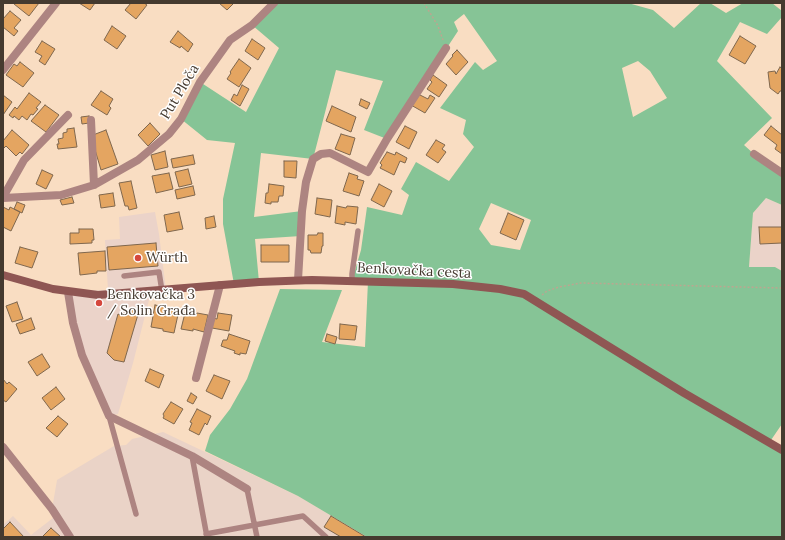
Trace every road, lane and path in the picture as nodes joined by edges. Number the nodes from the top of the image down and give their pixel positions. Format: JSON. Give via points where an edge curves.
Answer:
{"nodes":[{"id":1,"x":274,"y":3,"type":"edge"},
{"id":2,"x":424,"y":3,"type":"edge"},
{"id":3,"x":54,"y":4,"type":"edge"},
{"id":4,"x":446,"y":48,"type":"joint"},
{"id":5,"x":3,"y":70,"type":"edge"},
{"id":6,"x":68,"y":115,"type":"dead end"},
{"id":7,"x":91,"y":120,"type":"dead end"},
{"id":8,"x":754,"y":154,"type":"dead end"},
{"id":9,"x":782,"y":173,"type":"edge"},
{"id":10,"x":94,"y":185,"type":"junction"},
{"id":11,"x":3,"y":197,"type":"edge"},
{"id":12,"x":358,"y":230,"type":"dead end"},
{"id":13,"x":3,"y":275,"type":"edge"},
{"id":14,"x":124,"y":276,"type":"dead end"},
{"id":15,"x":298,"y":280,"type":"junction"},
{"id":16,"x":352,"y":281,"type":"junction"},
{"id":17,"x":220,"y":285,"type":"junction"},
{"id":18,"x":782,"y":288,"type":"edge"},
{"id":19,"x":162,"y":291,"type":"junction"},
{"id":20,"x":68,"y":292,"type":"junction"},
{"id":21,"x":535,"y":301,"type":"junction"},
{"id":22,"x":196,"y":378,"type":"dead end"},
{"id":23,"x":109,"y":416,"type":"junction"},
{"id":24,"x":3,"y":447,"type":"edge"},
{"id":25,"x":782,"y":450,"type":"edge"},
{"id":26,"x":192,"y":456,"type":"junction"},
{"id":27,"x":247,"y":490,"type":"joint"},
{"id":28,"x":136,"y":514,"type":"dead end"},
{"id":29,"x":255,"y":526,"type":"junction"},
{"id":30,"x":207,"y":536,"type":"edge"},
{"id":31,"x":70,"y":537,"type":"edge"},
{"id":32,"x":257,"y":537,"type":"edge"},
{"id":33,"x":326,"y":537,"type":"edge"}],
"edges":[{"from":1,"to":10,"type":"street","name":"Put Ploča","via":[[252,25],[230,40],[200,82],[181,119],[169,134],[138,160]]},
{"from":2,"to":4,"type":"path","via":[[438,26]]},
{"from":3,"to":5,"type":"street"},
{"from":4,"to":15,"type":"street","via":[[368,172],[330,153],[321,154],[313,159],[306,182],[302,211]]},
{"from":6,"to":11,"type":"street","via":[[24,160]]},
{"from":7,"to":10,"type":"street"},
{"from":8,"to":9,"type":"street"},
{"from":10,"to":11,"type":"street","name":"Put Ploča","via":[[61,195]]},
{"from":12,"to":16,"type":"lane"},
{"from":13,"to":20,"type":"main road","name":"Benkovačka cesta"},
{"from":14,"to":19,"type":"lane","via":[[160,272]]},
{"from":15,"to":16,"type":"main road","name":"Benkovačka cesta"},
{"from":15,"to":17,"type":"main road","name":"Benkovačka cesta"},
{"from":16,"to":21,"type":"main road","name":"Benkovačka cesta","via":[[454,284],[500,289],[524,294]]},
{"from":17,"to":19,"type":"main road","name":"Benkovačka cesta"},
{"from":17,"to":22,"type":"street"},
{"from":18,"to":21,"type":"path","via":[[581,284],[547,291]]},
{"from":19,"to":20,"type":"main road","name":"Benkovačka cesta","via":[[98,295]]},
{"from":20,"to":23,"type":"street","via":[[82,355]]},
{"from":21,"to":25,"type":"main road","name":"Benkovačka cesta"},
{"from":23,"to":26,"type":"street"},
{"from":23,"to":28,"type":"lane"},
{"from":24,"to":31,"type":"street","via":[[52,509]]},
{"from":26,"to":27,"type":"street"},
{"from":26,"to":30,"type":"lane"},
{"from":27,"to":29,"type":"lane"},
{"from":29,"to":30,"type":"lane"},
{"from":29,"to":32,"type":"lane"},
{"from":29,"to":33,"type":"lane","via":[[303,516]]}]}
